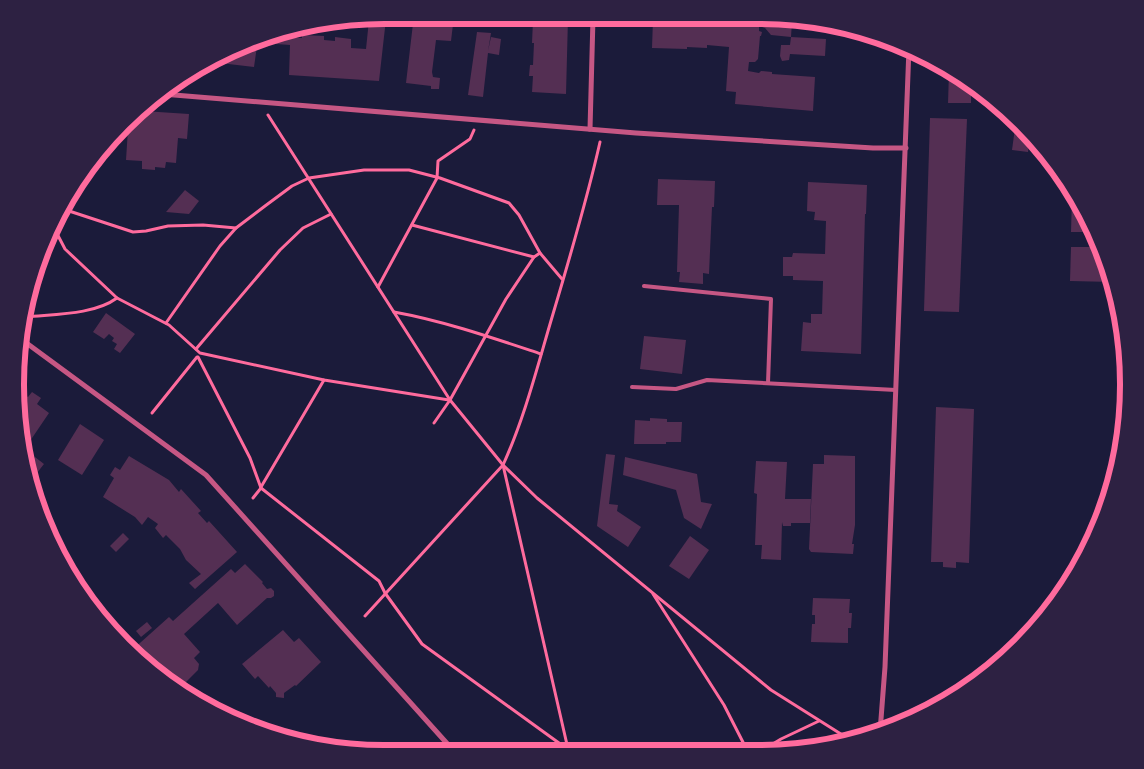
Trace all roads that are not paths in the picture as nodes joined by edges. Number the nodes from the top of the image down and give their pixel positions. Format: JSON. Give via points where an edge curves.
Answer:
{"nodes":[{"id":1,"x":593,"y":24,"type":"edge"},
{"id":2,"x":909,"y":56,"type":"edge"},
{"id":3,"x":171,"y":94,"type":"edge"},
{"id":4,"x":590,"y":129,"type":"junction"},
{"id":5,"x":906,"y":148,"type":"junction"},
{"id":6,"x":644,"y":286,"type":"dead end"},
{"id":7,"x":26,"y":344,"type":"edge"},
{"id":8,"x":768,"y":383,"type":"junction"},
{"id":9,"x":632,"y":386,"type":"dead end"},
{"id":10,"x":896,"y":390,"type":"junction"},
{"id":11,"x":881,"y":724,"type":"edge"},
{"id":12,"x":448,"y":745,"type":"edge"}],
"edges":[{"from":1,"to":4,"type":"street"},
{"from":2,"to":5,"type":"street"},
{"from":3,"to":4,"type":"street"},
{"from":4,"to":5,"type":"street"},
{"from":5,"to":10,"type":"street"},
{"from":6,"to":8,"type":"lane","via":[[770,299]]},
{"from":7,"to":12,"type":"street","via":[[206,475]]},
{"from":8,"to":9,"type":"lane","via":[[706,380],[676,389]]},
{"from":8,"to":10,"type":"lane"},
{"from":10,"to":11,"type":"street","via":[[886,667]]}]}
